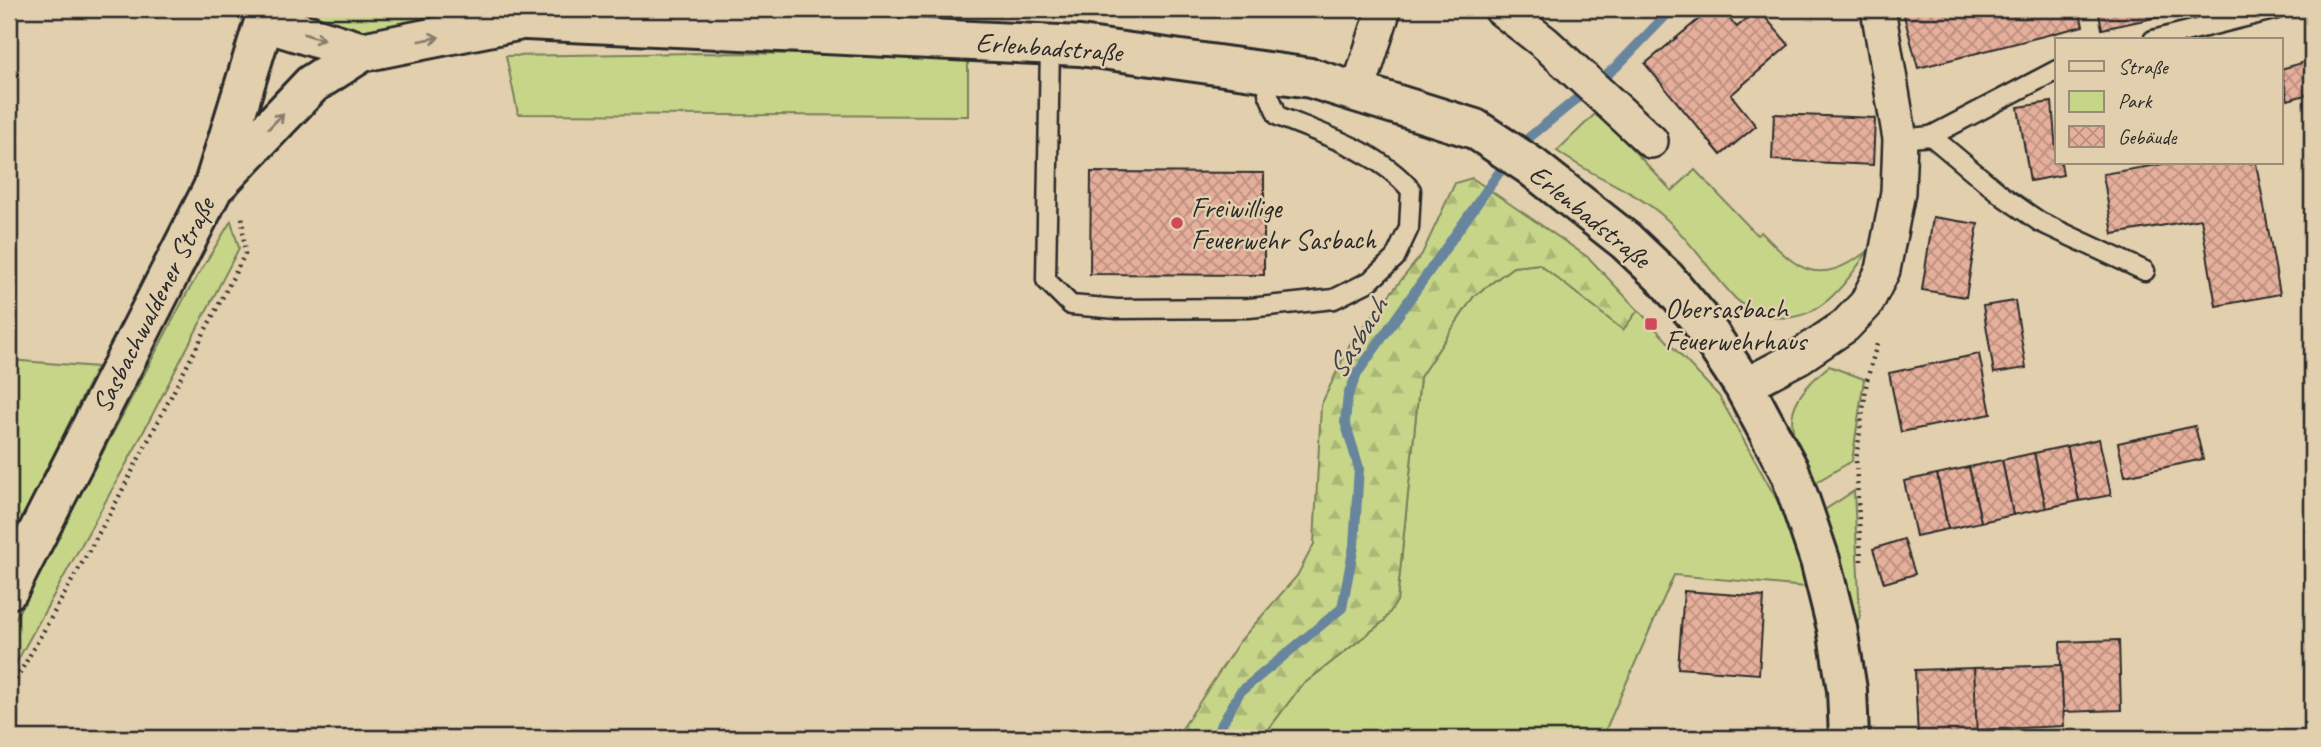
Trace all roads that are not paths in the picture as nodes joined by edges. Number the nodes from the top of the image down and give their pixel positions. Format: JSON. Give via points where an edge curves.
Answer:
{"nodes":[{"id":1,"x":482,"y":9,"type":"edge"},
{"id":2,"x":1384,"y":9,"type":"edge"},
{"id":3,"x":1501,"y":9,"type":"edge"},
{"id":4,"x":1878,"y":9,"type":"edge"},
{"id":5,"x":2277,"y":9,"type":"edge"},
{"id":6,"x":267,"y":15,"type":"edge"},
{"id":7,"x":526,"y":20,"type":"junction"},
{"id":8,"x":2160,"y":38,"type":"edge"},
{"id":9,"x":1051,"y":45,"type":"junction"},
{"id":10,"x":362,"y":52,"type":"junction"},
{"id":11,"x":2055,"y":71,"type":"edge"},
{"id":12,"x":1271,"y":72,"type":"junction"},
{"id":13,"x":1357,"y":94,"type":"junction"},
{"id":14,"x":1915,"y":138,"type":"junction"},
{"id":15,"x":1651,"y":141,"type":"dead end"},
{"id":16,"x":213,"y":188,"type":"junction"},
{"id":17,"x":2145,"y":271,"type":"dead end"},
{"id":18,"x":1744,"y":386,"type":"junction"},
{"id":19,"x":9,"y":589,"type":"edge"},
{"id":20,"x":1849,"y":738,"type":"edge"}],
"edges":[{"from":1,"to":7,"type":"street","name":"Erlenbadstraße"},
{"from":2,"to":13,"type":"street"},
{"from":3,"to":15,"type":"street"},
{"from":4,"to":14,"type":"street"},
{"from":5,"to":8,"type":"lane"},
{"from":6,"to":10,"type":"street","name":"Erlenbadstraße","one_way":true},
{"from":6,"to":16,"type":"street","name":"Sasbachwaldener Straße"},
{"from":7,"to":9,"type":"street","name":"Erlenbadstraße"},
{"from":10,"to":7,"type":"street","name":"Erlenbadstraße","one_way":true},
{"from":9,"to":12,"type":"street","name":"Erlenbadstraße"},
{"from":9,"to":12,"type":"lane","via":[[1046,280],[1071,305],[1249,308],[1334,299],[1370,281],[1395,258],[1409,228],[1411,190],[1395,171],[1367,154],[1278,116],[1268,93]]},
{"from":16,"to":10,"type":"street","name":"Erlenbadstraße","one_way":true,"via":[[312,83]]},
{"from":11,"to":14,"type":"lane"},
{"from":12,"to":13,"type":"street","name":"Erlenbadstraße","via":[[1311,78]]},
{"from":13,"to":18,"type":"street","name":"Erlenbadstraße","via":[[1475,129],[1531,166],[1626,241],[1665,279],[1698,317]]},
{"from":14,"to":17,"type":"lane","via":[[2040,222]]},
{"from":14,"to":18,"type":"street","via":[[1884,262],[1866,303],[1832,337]]},
{"from":16,"to":19,"type":"street","name":"Sasbachwaldener Straße"},
{"from":18,"to":20,"type":"street","name":"Erlenbadstraße","via":[[1790,472],[1820,560],[1837,628]]}]}
